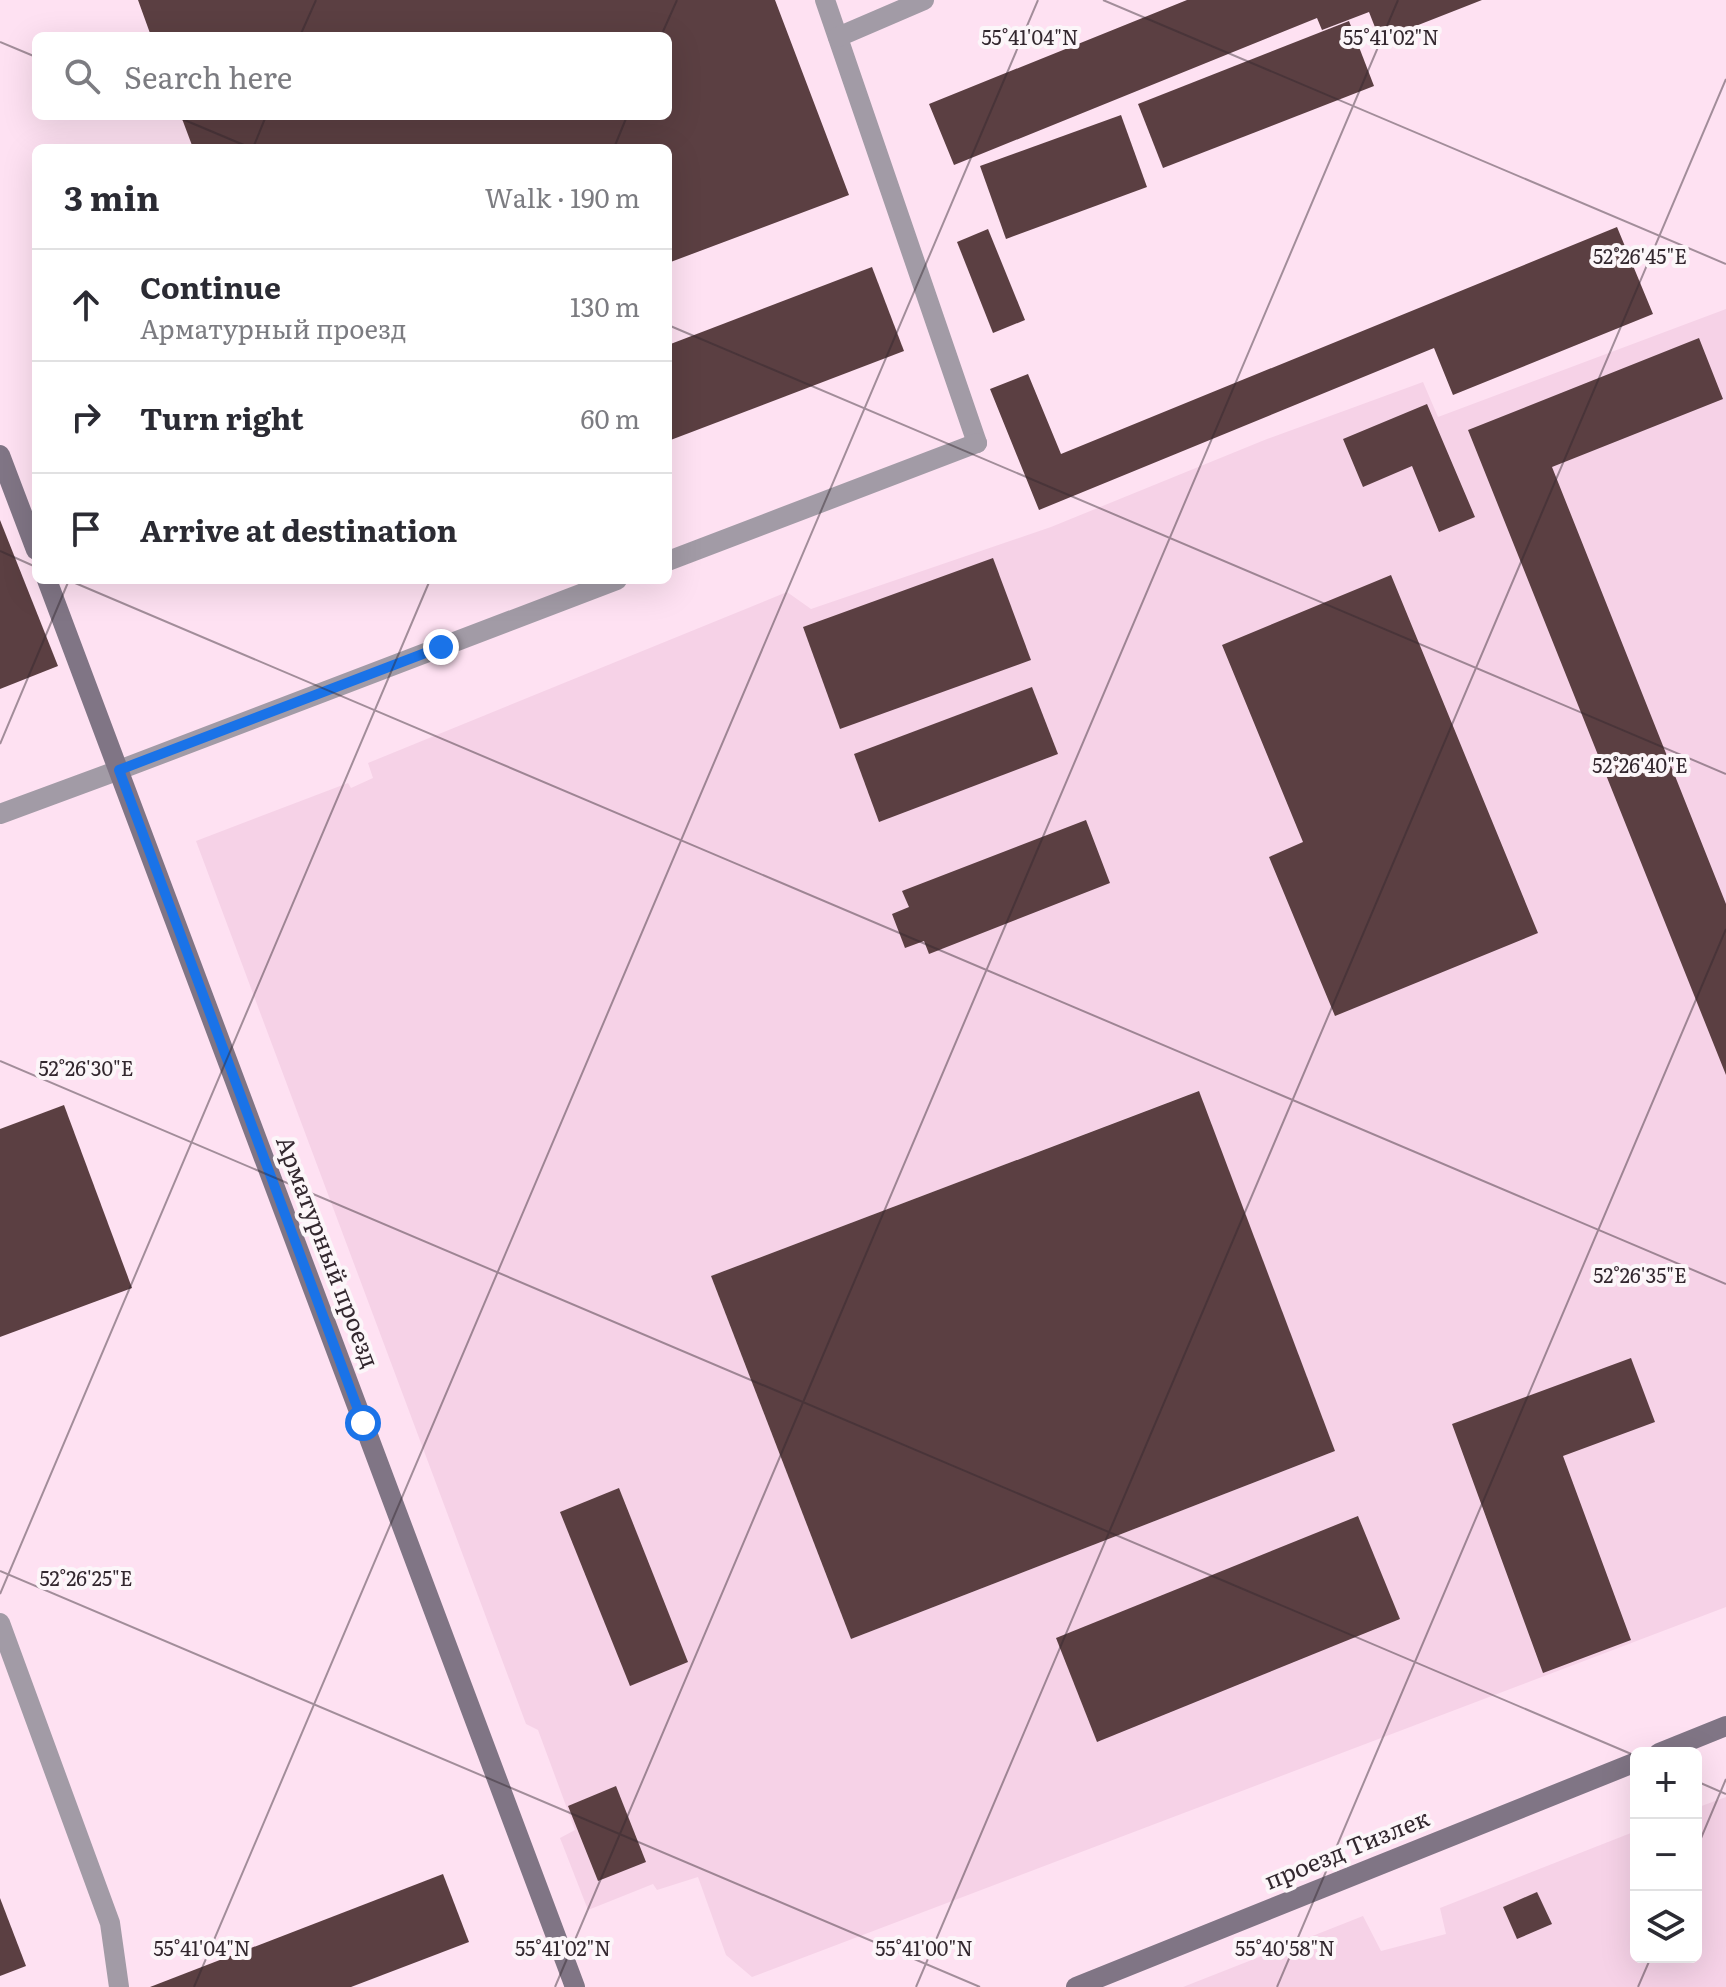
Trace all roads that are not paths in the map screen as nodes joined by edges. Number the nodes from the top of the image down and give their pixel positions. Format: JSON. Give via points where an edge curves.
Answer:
{"nodes":[{"id":1,"x":825,"y":0,"type":"edge"},
{"id":2,"x":924,"y":0,"type":"edge"},
{"id":3,"x":838,"y":37,"type":"junction"},
{"id":4,"x":0,"y":455,"type":"edge"},
{"id":5,"x":32,"y":539,"type":"edge"},
{"id":6,"x":672,"y":559,"type":"edge"},
{"id":7,"x":49,"y":584,"type":"edge"},
{"id":8,"x":607,"y":584,"type":"edge"},
{"id":9,"x":119,"y":770,"type":"junction"},
{"id":10,"x":0,"y":814,"type":"edge"},
{"id":11,"x":0,"y":1623,"type":"edge"},
{"id":12,"x":1726,"y":1726,"type":"edge"},
{"id":13,"x":1674,"y":1747,"type":"edge"},
{"id":14,"x":1630,"y":1764,"type":"edge"},
{"id":15,"x":119,"y":1987,"type":"edge"},
{"id":16,"x":575,"y":1987,"type":"edge"},
{"id":17,"x":1076,"y":1987,"type":"edge"}],
"edges":[{"from":1,"to":3,"type":"street"},
{"from":2,"to":3,"type":"street"},
{"from":3,"to":6,"type":"street","via":[[977,443]]},
{"from":4,"to":5,"type":"street"},
{"from":7,"to":9,"type":"street","name":"Арматурный проезд"},
{"from":8,"to":9,"type":"street"},
{"from":9,"to":10,"type":"street"},
{"from":9,"to":16,"type":"street","name":"Арматурный проезд"},
{"from":11,"to":15,"type":"street","via":[[110,1923]]},
{"from":12,"to":13,"type":"street"},
{"from":14,"to":17,"type":"street","name":"проезд Тизлек"}]}
